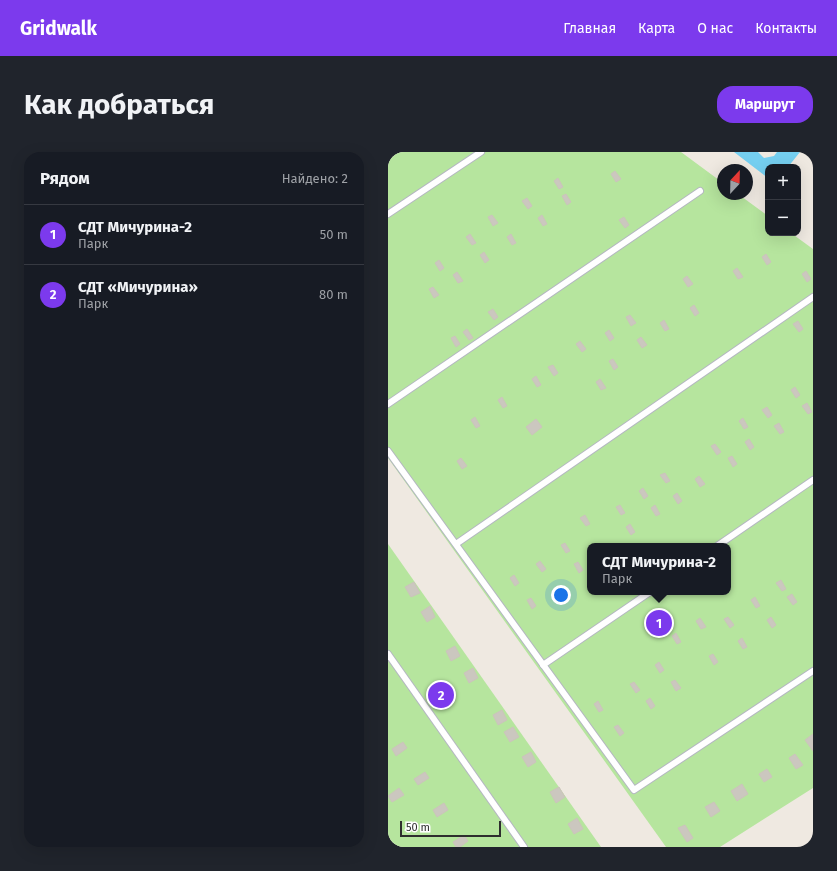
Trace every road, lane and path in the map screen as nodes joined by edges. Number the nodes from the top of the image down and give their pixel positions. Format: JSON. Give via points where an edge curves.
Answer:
{"nodes":[{"id":1,"x":481,"y":152,"type":"edge"},
{"id":2,"x":700,"y":191,"type":"dead end"},
{"id":3,"x":388,"y":214,"type":"edge"},
{"id":4,"x":813,"y":297,"type":"edge"},
{"id":5,"x":388,"y":404,"type":"edge"},
{"id":6,"x":388,"y":451,"type":"edge"},
{"id":7,"x":813,"y":480,"type":"edge"},
{"id":8,"x":721,"y":543,"type":"edge"},
{"id":9,"x":456,"y":544,"type":"junction"},
{"id":10,"x":646,"y":595,"type":"edge"},
{"id":11,"x":388,"y":654,"type":"edge"},
{"id":12,"x":543,"y":665,"type":"junction"},
{"id":13,"x":813,"y":671,"type":"edge"},
{"id":14,"x":524,"y":847,"type":"edge"}],
"edges":[{"from":1,"to":3,"type":"lane"},
{"from":2,"to":5,"type":"lane"},
{"from":4,"to":9,"type":"lane"},
{"from":6,"to":9,"type":"lane"},
{"from":7,"to":8,"type":"lane"},
{"from":9,"to":12,"type":"lane"},
{"from":10,"to":12,"type":"lane"},
{"from":11,"to":14,"type":"lane"},
{"from":12,"to":13,"type":"lane","via":[[634,790]]}]}
